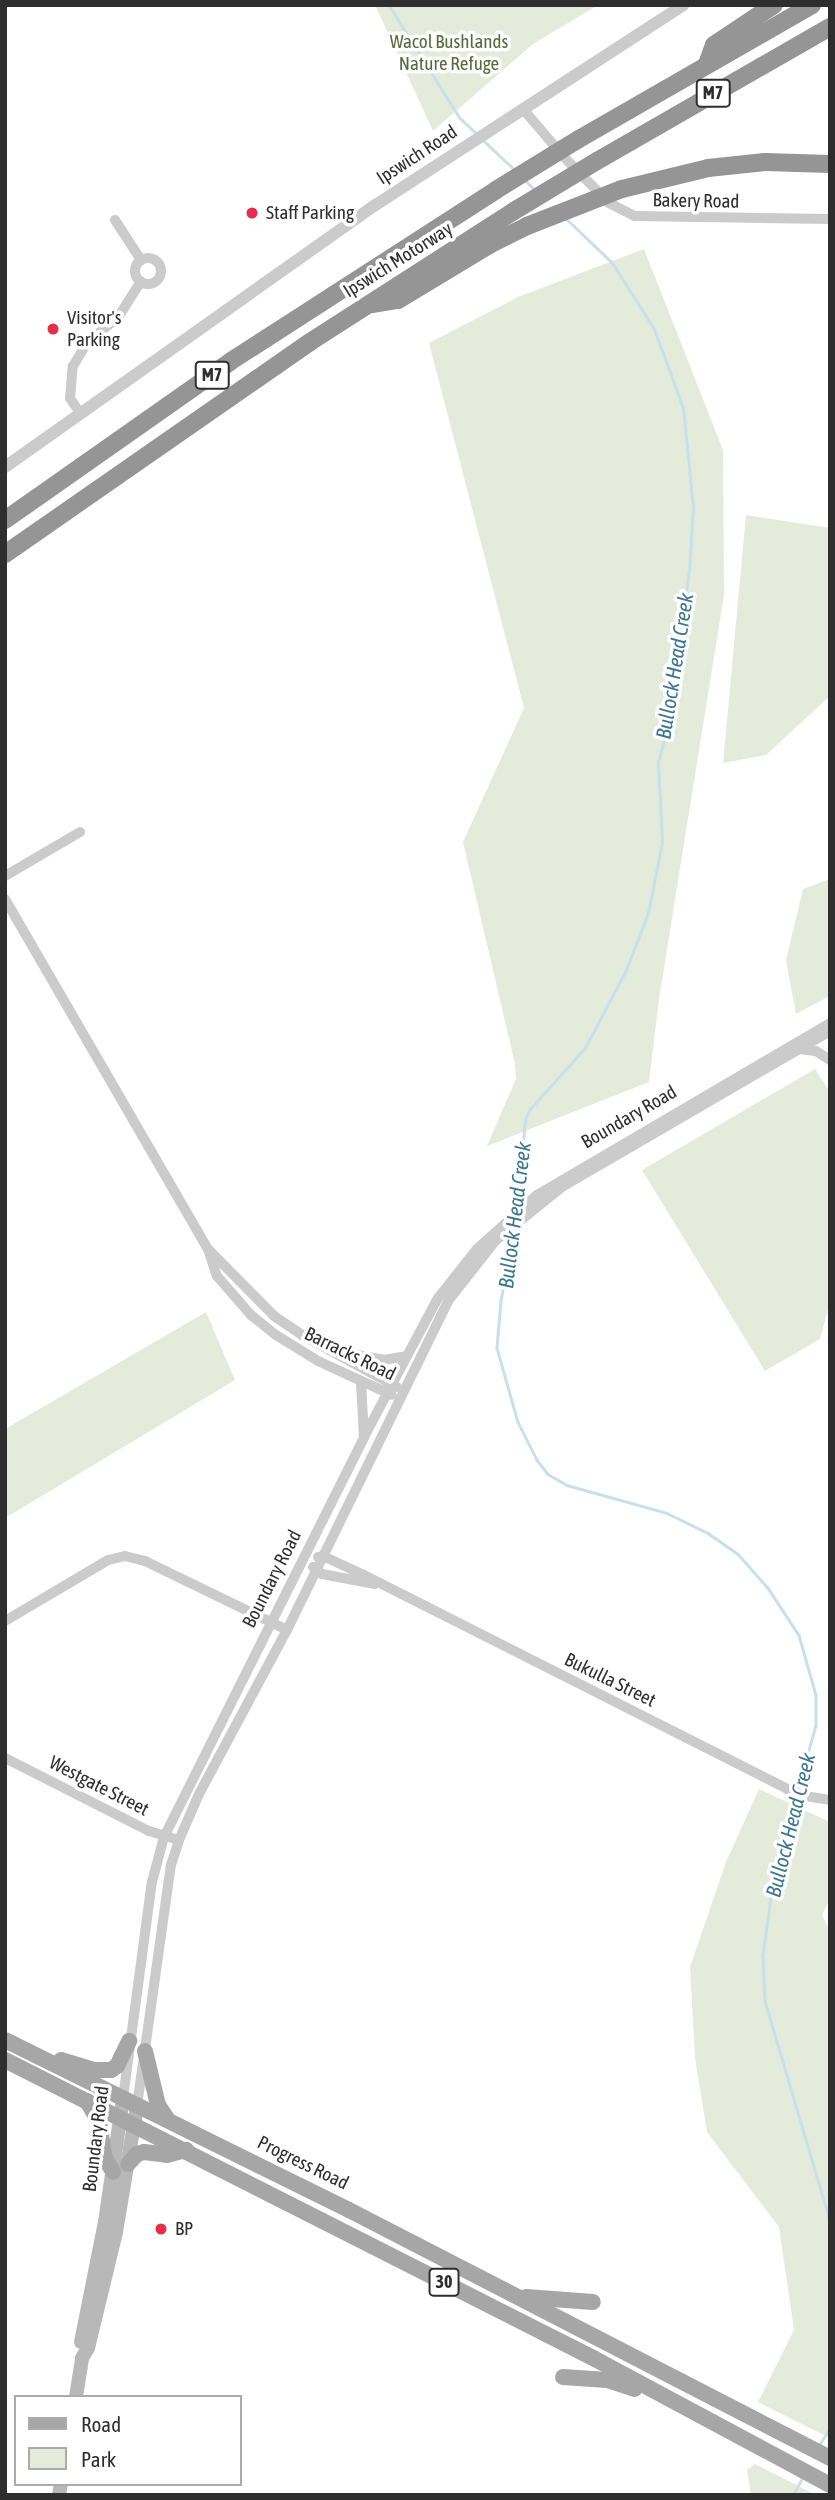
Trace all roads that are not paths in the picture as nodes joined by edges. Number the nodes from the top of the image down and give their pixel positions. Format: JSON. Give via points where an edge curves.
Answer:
{"nodes":[{"id":1,"x":774,"y":5,"type":"edge"},
{"id":2,"x":812,"y":5,"type":"edge"},
{"id":3,"x":679,"y":7,"type":"edge"},
{"id":4,"x":830,"y":27,"type":"edge"},
{"id":5,"x":707,"y":64,"type":"junction"},
{"id":6,"x":523,"y":109,"type":"junction"},
{"id":7,"x":830,"y":164,"type":"edge"},
{"id":8,"x":830,"y":219,"type":"edge"},
{"id":9,"x":116,"y":220,"type":"dead end"},
{"id":10,"x":141,"y":260,"type":"junction"},
{"id":11,"x":141,"y":281,"type":"junction"},
{"id":12,"x":366,"y":305,"type":"junction"},
{"id":13,"x":80,"y":413,"type":"junction"},
{"id":14,"x":5,"y":467,"type":"edge"},
{"id":15,"x":5,"y":520,"type":"edge"},
{"id":16,"x":5,"y":554,"type":"edge"},
{"id":17,"x":80,"y":832,"type":"dead end"},
{"id":18,"x":5,"y":876,"type":"edge"},
{"id":19,"x":5,"y":900,"type":"edge"},
{"id":20,"x":830,"y":1023,"type":"edge"},
{"id":21,"x":830,"y":1031,"type":"edge"},
{"id":22,"x":799,"y":1049,"type":"junction"},
{"id":23,"x":830,"y":1060,"type":"edge"},
{"id":24,"x":598,"y":1161,"type":"junction"},
{"id":25,"x":208,"y":1249,"type":"junction"},
{"id":26,"x":479,"y":1252,"type":"junction"},
{"id":27,"x":407,"y":1356,"type":"junction"},
{"id":28,"x":350,"y":1359,"type":"junction"},
{"id":29,"x":360,"y":1382,"type":"junction"},
{"id":30,"x":394,"y":1382,"type":"junction"},
{"id":31,"x":387,"y":1395,"type":"junction"},
{"id":32,"x":402,"y":1396,"type":"junction"},
{"id":33,"x":364,"y":1437,"type":"junction"},
{"id":34,"x":323,"y":1556,"type":"junction"},
{"id":35,"x":307,"y":1558,"type":"junction"},
{"id":36,"x":316,"y":1570,"type":"junction"},
{"id":37,"x":377,"y":1584,"type":"junction"},
{"id":38,"x":5,"y":1621,"type":"edge"},
{"id":39,"x":272,"y":1623,"type":"junction"},
{"id":40,"x":287,"y":1630,"type":"junction"},
{"id":41,"x":5,"y":1758,"type":"edge"},
{"id":42,"x":830,"y":1800,"type":"edge"},
{"id":43,"x":164,"y":1837,"type":"junction"},
{"id":44,"x":179,"y":1840,"type":"junction"},
{"id":45,"x":5,"y":2040,"type":"edge"},
{"id":46,"x":129,"y":2041,"type":"junction"},
{"id":47,"x":145,"y":2051,"type":"junction"},
{"id":48,"x":34,"y":2054,"type":"junction"},
{"id":49,"x":5,"y":2060,"type":"edge"},
{"id":50,"x":87,"y":2101,"type":"junction"},
{"id":51,"x":130,"y":2102,"type":"junction"},
{"id":52,"x":128,"y":2120,"type":"junction"},
{"id":53,"x":168,"y":2120,"type":"junction"},
{"id":54,"x":186,"y":2150,"type":"junction"},
{"id":55,"x":128,"y":2164,"type":"junction"},
{"id":56,"x":113,"y":2172,"type":"junction"},
{"id":57,"x":514,"y":2295,"type":"junction"},
{"id":58,"x":593,"y":2302,"type":"dead end"},
{"id":59,"x":580,"y":2330,"type":"junction"},
{"id":60,"x":571,"y":2347,"type":"junction"},
{"id":61,"x":82,"y":2358,"type":"junction"},
{"id":62,"x":563,"y":2377,"type":"dead end"},
{"id":63,"x":76,"y":2395,"type":"edge"},
{"id":64,"x":664,"y":2395,"type":"junction"},
{"id":65,"x":830,"y":2458,"type":"edge"},
{"id":66,"x":830,"y":2485,"type":"edge"}],
"edges":[{"from":1,"to":5,"type":"highway","via":[[714,45]]},
{"from":2,"to":5,"type":"highway","name":"Ipswich Motorway","number":"M7"},
{"from":3,"to":6,"type":"street","name":"Ipswich Road"},
{"from":4,"to":12,"type":"highway","name":"Ipswich Motorway","number":"M7","bridge":true,"via":[[597,161]]},
{"from":5,"to":15,"type":"highway","name":"Ipswich Motorway","number":"M7","bridge":true,"via":[[496,190],[231,361]]},
{"from":6,"to":8,"type":"street","name":"Bakery Road","via":[[609,203],[635,216]]},
{"from":6,"to":13,"type":"street","name":"Ipswich Road","via":[[374,206]]},
{"from":7,"to":12,"type":"highway","bridge":true,"via":[[765,162],[708,168],[622,189],[527,226],[398,300]]},
{"from":9,"to":10,"type":"street"},
{"from":10,"to":11,"type":"street","via":[[135,270]]},
{"from":10,"to":11,"type":"street","via":[[154,260],[160,270],[155,281]]},
{"from":11,"to":13,"type":"street","via":[[119,316],[86,344],[73,366],[70,398]]},
{"from":12,"to":16,"type":"highway","name":"Ipswich Motorway","number":"M7"},
{"from":13,"to":14,"type":"street","name":"Ipswich Road"},
{"from":17,"to":18,"type":"street"},
{"from":19,"to":25,"type":"street","name":"Barracks Road"},
{"from":20,"to":24,"type":"street","name":"Boundary Road"},
{"from":21,"to":22,"type":"street","name":"Boundary Road"},
{"from":22,"to":23,"type":"street","via":[[816,1051]]},
{"from":22,"to":24,"type":"street","name":"Boundary Road"},
{"from":24,"to":26,"type":"street","name":"Boundary Road"},
{"from":25,"to":28,"type":"street","name":"Barracks Road","via":[[274,1316]]},
{"from":25,"to":29,"type":"street","name":"Barracks Road","via":[[217,1276],[251,1315],[307,1355]]},
{"from":26,"to":27,"type":"street","name":"Boundary Road","via":[[438,1298]]},
{"from":26,"to":32,"type":"street","name":"Boundary Road","via":[[448,1301]]},
{"from":27,"to":28,"type":"street","via":[[384,1360],[357,1355]]},
{"from":27,"to":30,"type":"street","name":"Boundary Road"},
{"from":28,"to":30,"type":"street","name":"Barracks Road"},
{"from":29,"to":31,"type":"street","name":"Barracks Road"},
{"from":29,"to":33,"type":"street"},
{"from":30,"to":31,"type":"street","name":"Boundary Road"},
{"from":30,"to":32,"type":"street","name":"Barracks Road"},
{"from":31,"to":32,"type":"street","name":"Barracks Road"},
{"from":31,"to":33,"type":"street","name":"Boundary Road"},
{"from":32,"to":34,"type":"street","name":"Boundary Road"},
{"from":33,"to":35,"type":"street","name":"Boundary Road"},
{"from":34,"to":35,"type":"street"},
{"from":34,"to":36,"type":"street","name":"Boundary Road"},
{"from":34,"to":37,"type":"street","name":"Bukulla Street"},
{"from":35,"to":36,"type":"street"},
{"from":35,"to":39,"type":"street","name":"Boundary Road"},
{"from":36,"to":37,"type":"street","name":"Bukulla Street"},
{"from":36,"to":40,"type":"street","name":"Boundary Road"},
{"from":37,"to":42,"type":"street","name":"Bukulla Street","via":[[787,1789]]},
{"from":38,"to":39,"type":"street","via":[[108,1560],[125,1556],[145,1561]]},
{"from":39,"to":40,"type":"street"},
{"from":39,"to":43,"type":"street","name":"Boundary Road"},
{"from":40,"to":44,"type":"street","name":"Boundary Road"},
{"from":41,"to":43,"type":"street","name":"Westgate Street"},
{"from":43,"to":44,"type":"street","name":"Westgate Street"},
{"from":43,"to":46,"type":"street","name":"Boundary Road","via":[[152,1882]]},
{"from":44,"to":47,"type":"street","name":"Boundary Road","via":[[171,1865]]},
{"from":45,"to":48,"type":"main road","name":"Progress Road","number":"30"},
{"from":46,"to":48,"type":"main road","via":[[117,2066],[106,2071]]},
{"from":46,"to":51,"type":"street","name":"Boundary Road"},
{"from":47,"to":51,"type":"street","name":"Boundary Road"},
{"from":47,"to":53,"type":"main road","via":[[158,2105]]},
{"from":48,"to":51,"type":"main road","name":"Progress Road","number":"30"},
{"from":49,"to":50,"type":"main road","number":"30"},
{"from":50,"to":52,"type":"main road","number":"30"},
{"from":50,"to":56,"type":"main road","via":[[99,2122],[105,2158]]},
{"from":51,"to":52,"type":"main road","name":"Boundary Road"},
{"from":51,"to":53,"type":"main road","name":"Progress Road","number":"30"},
{"from":52,"to":54,"type":"main road","number":"30"},
{"from":52,"to":55,"type":"main road","name":"Boundary Road"},
{"from":52,"to":56,"type":"main road","name":"Boundary Road"},
{"from":53,"to":57,"type":"main road","name":"Progress Road","number":"30"},
{"from":54,"to":55,"type":"main road","via":[[167,2155],[144,2152]]},
{"from":54,"to":60,"type":"main road","number":"30"},
{"from":55,"to":61,"type":"main road","name":"Boundary Road","via":[[116,2232]]},
{"from":56,"to":61,"type":"main road","name":"Boundary Road","via":[[80,2346]]},
{"from":57,"to":58,"type":"main road"},
{"from":57,"to":59,"type":"main road","name":"Progress Road","number":"30"},
{"from":59,"to":60,"type":"main road"},
{"from":59,"to":65,"type":"main road","name":"Progress Road","number":"30"},
{"from":60,"to":64,"type":"main road","number":"30"},
{"from":61,"to":63,"type":"main road","name":"Boundary Road"},
{"from":62,"to":64,"type":"main road","via":[[607,2379],[652,2396]]},
{"from":64,"to":66,"type":"main road","number":"30"}]}
